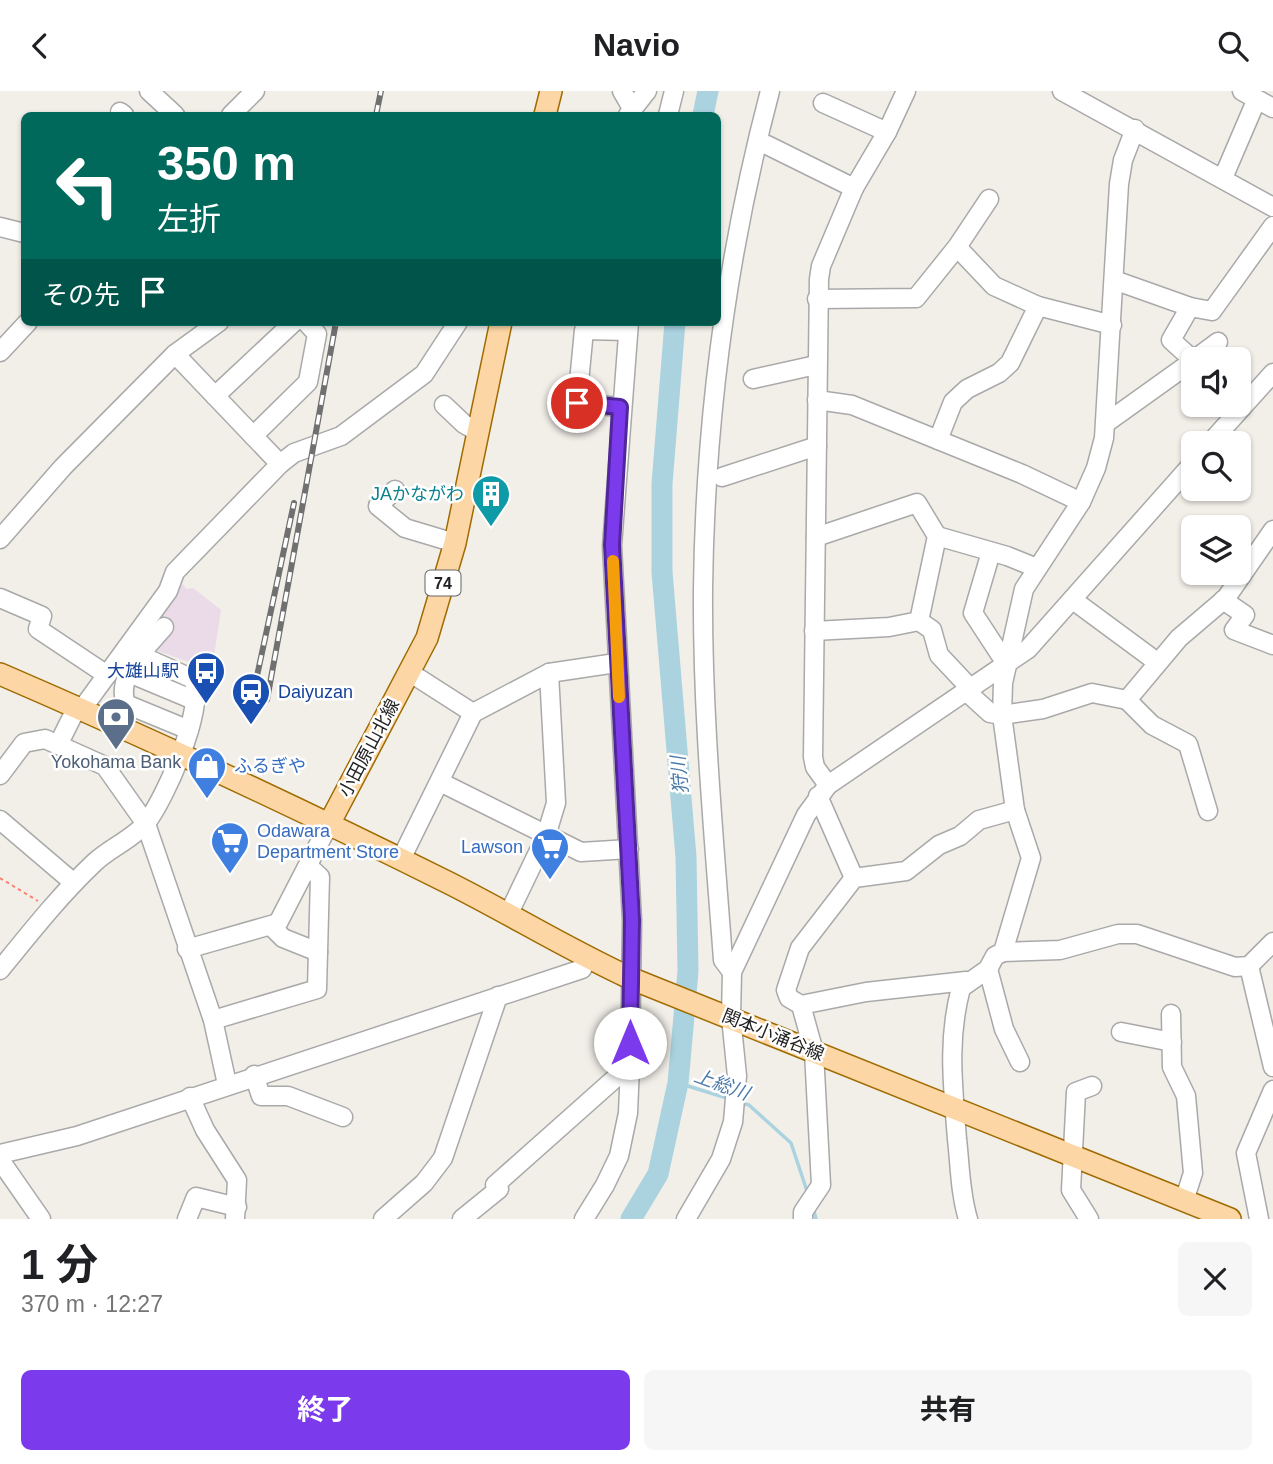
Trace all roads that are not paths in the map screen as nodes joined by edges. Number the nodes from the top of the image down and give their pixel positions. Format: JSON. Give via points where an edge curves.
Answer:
{"nodes":[{"id":1,"x":149,"y":91,"type":"edge"},
{"id":2,"x":255,"y":91,"type":"edge"},
{"id":3,"x":551,"y":91,"type":"edge"},
{"id":4,"x":622,"y":91,"type":"edge"},
{"id":5,"x":647,"y":91,"type":"edge"},
{"id":6,"x":674,"y":91,"type":"edge"},
{"id":7,"x":770,"y":91,"type":"edge"},
{"id":8,"x":906,"y":91,"type":"edge"},
{"id":9,"x":1062,"y":91,"type":"edge"},
{"id":10,"x":1257,"y":100,"type":"edge"},
{"id":11,"x":823,"y":103,"type":"dead end"},
{"id":12,"x":172,"y":112,"type":"edge"},
{"id":13,"x":234,"y":112,"type":"edge"},
{"id":14,"x":546,"y":112,"type":"edge"},
{"id":15,"x":630,"y":112,"type":"edge"},
{"id":16,"x":631,"y":112,"type":"edge"},
{"id":17,"x":669,"y":112,"type":"edge"},
{"id":18,"x":1135,"y":129,"type":"junction"},
{"id":19,"x":887,"y":132,"type":"junction"},
{"id":20,"x":767,"y":145,"type":"dead end"},
{"id":21,"x":1223,"y":178,"type":"junction"},
{"id":22,"x":854,"y":188,"type":"junction"},
{"id":23,"x":989,"y":198,"type":"dead end"},
{"id":24,"x":1273,"y":207,"type":"edge"},
{"id":25,"x":1273,"y":226,"type":"edge"},
{"id":26,"x":0,"y":227,"type":"edge"},
{"id":27,"x":21,"y":232,"type":"edge"},
{"id":28,"x":957,"y":247,"type":"junction"},
{"id":29,"x":1114,"y":280,"type":"junction"},
{"id":30,"x":817,"y":299,"type":"junction"},
{"id":31,"x":1038,"y":306,"type":"junction"},
{"id":32,"x":1190,"y":307,"type":"junction"},
{"id":33,"x":1111,"y":325,"type":"junction"},
{"id":34,"x":24,"y":326,"type":"edge"},
{"id":35,"x":205,"y":326,"type":"edge"},
{"id":36,"x":290,"y":326,"type":"edge"},
{"id":37,"x":310,"y":326,"type":"edge"},
{"id":38,"x":455,"y":326,"type":"edge"},
{"id":39,"x":500,"y":326,"type":"edge"},
{"id":40,"x":628,"y":327,"type":"edge"},
{"id":41,"x":1219,"y":342,"type":"dead end"},
{"id":42,"x":1212,"y":347,"type":"edge"},
{"id":43,"x":1181,"y":348,"type":"edge"},
{"id":44,"x":0,"y":352,"type":"edge"},
{"id":45,"x":175,"y":354,"type":"junction"},
{"id":46,"x":816,"y":365,"type":"junction"},
{"id":47,"x":1181,"y":370,"type":"edge"},
{"id":48,"x":1273,"y":373,"type":"edge"},
{"id":49,"x":752,"y":379,"type":"dead end"},
{"id":50,"x":1251,"y":394,"type":"edge"},
{"id":51,"x":215,"y":396,"type":"junction"},
{"id":52,"x":817,"y":400,"type":"junction"},
{"id":53,"x":444,"y":405,"type":"dead end"},
{"id":54,"x":620,"y":407,"type":"junction"},
{"id":55,"x":1230,"y":417,"type":"edge"},
{"id":56,"x":1106,"y":423,"type":"junction"},
{"id":57,"x":1219,"y":431,"type":"edge"},
{"id":58,"x":478,"y":432,"type":"junction"},
{"id":59,"x":253,"y":436,"type":"junction"},
{"id":60,"x":938,"y":440,"type":"junction"},
{"id":61,"x":817,"y":446,"type":"junction"},
{"id":62,"x":280,"y":464,"type":"junction"},
{"id":63,"x":722,"y":477,"type":"dead end"},
{"id":64,"x":1181,"y":477,"type":"edge"},
{"id":65,"x":395,"y":490,"type":"dead end"},
{"id":66,"x":1081,"y":502,"type":"junction"},
{"id":67,"x":1273,"y":530,"type":"edge"},
{"id":68,"x":937,"y":536,"type":"junction"},
{"id":69,"x":816,"y":537,"type":"junction"},
{"id":70,"x":0,"y":539,"type":"edge"},
{"id":71,"x":455,"y":543,"type":"junction"},
{"id":72,"x":992,"y":552,"type":"junction"},
{"id":73,"x":1037,"y":568,"type":"junction"},
{"id":74,"x":0,"y":598,"type":"edge"},
{"id":75,"x":1073,"y":600,"type":"junction"},
{"id":76,"x":1223,"y":600,"type":"junction"},
{"id":77,"x":919,"y":621,"type":"junction"},
{"id":78,"x":164,"y":627,"type":"dead end"},
{"id":79,"x":814,"y":631,"type":"junction"},
{"id":80,"x":1273,"y":645,"type":"edge"},
{"id":81,"x":133,"y":652,"type":"junction"},
{"id":82,"x":1157,"y":662,"type":"junction"},
{"id":83,"x":616,"y":663,"type":"junction"},
{"id":84,"x":1007,"y":665,"type":"junction"},
{"id":85,"x":409,"y":672,"type":"junction"},
{"id":86,"x":129,"y":673,"type":"junction"},
{"id":87,"x":549,"y":673,"type":"junction"},
{"id":88,"x":0,"y":674,"type":"edge"},
{"id":89,"x":107,"y":675,"type":"junction"},
{"id":90,"x":969,"y":691,"type":"junction"},
{"id":91,"x":1127,"y":700,"type":"junction"},
{"id":92,"x":196,"y":701,"type":"junction"},
{"id":93,"x":79,"y":708,"type":"junction"},
{"id":94,"x":473,"y":713,"type":"junction"},
{"id":95,"x":1002,"y":715,"type":"junction"},
{"id":96,"x":189,"y":730,"type":"junction"},
{"id":97,"x":58,"y":745,"type":"junction"},
{"id":98,"x":181,"y":756,"type":"junction"},
{"id":99,"x":0,"y":775,"type":"edge"},
{"id":100,"x":440,"y":782,"type":"junction"},
{"id":101,"x":823,"y":791,"type":"junction"},
{"id":102,"x":1015,"y":810,"type":"junction"},
{"id":103,"x":1208,"y":811,"type":"dead end"},
{"id":104,"x":0,"y":820,"type":"edge"},
{"id":105,"x":146,"y":824,"type":"junction"},
{"id":106,"x":329,"y":824,"type":"junction"},
{"id":107,"x":546,"y":836,"type":"junction"},
{"id":108,"x":629,"y":849,"type":"junction"},
{"id":109,"x":401,"y":859,"type":"junction"},
{"id":110,"x":308,"y":866,"type":"junction"},
{"id":111,"x":854,"y":878,"type":"junction"},
{"id":112,"x":74,"y":883,"type":"junction"},
{"id":113,"x":509,"y":913,"type":"junction"},
{"id":114,"x":271,"y":926,"type":"junction"},
{"id":115,"x":1273,"y":942,"type":"edge"},
{"id":116,"x":187,"y":949,"type":"junction"},
{"id":117,"x":318,"y":952,"type":"junction"},
{"id":118,"x":1003,"y":952,"type":"junction"},
{"id":119,"x":587,"y":958,"type":"junction"},
{"id":120,"x":3,"y":959,"type":"edge"},
{"id":121,"x":1249,"y":966,"type":"junction"},
{"id":122,"x":988,"y":969,"type":"junction"},
{"id":123,"x":732,"y":972,"type":"junction"},
{"id":124,"x":633,"y":979,"type":"junction"},
{"id":125,"x":967,"y":981,"type":"junction"},
{"id":126,"x":498,"y":996,"type":"junction"},
{"id":127,"x":801,"y":1005,"type":"junction"},
{"id":128,"x":724,"y":1014,"type":"junction"},
{"id":129,"x":1171,"y":1014,"type":"dead end"},
{"id":130,"x":213,"y":1020,"type":"junction"},
{"id":131,"x":1121,"y":1032,"type":"dead end"},
{"id":132,"x":1172,"y":1042,"type":"junction"},
{"id":133,"x":814,"y":1052,"type":"junction"},
{"id":134,"x":1020,"y":1062,"type":"dead end"},
{"id":135,"x":630,"y":1065,"type":"junction"},
{"id":136,"x":1273,"y":1067,"type":"edge"},
{"id":137,"x":254,"y":1075,"type":"junction"},
{"id":138,"x":227,"y":1084,"type":"junction"},
{"id":139,"x":1092,"y":1086,"type":"dead end"},
{"id":140,"x":1273,"y":1090,"type":"edge"},
{"id":141,"x":190,"y":1097,"type":"junction"},
{"id":142,"x":955,"y":1111,"type":"junction"},
{"id":143,"x":343,"y":1117,"type":"dead end"},
{"id":144,"x":0,"y":1154,"type":"edge"},
{"id":145,"x":1074,"y":1157,"type":"junction"},
{"id":146,"x":0,"y":1160,"type":"edge"},
{"id":147,"x":1184,"y":1201,"type":"junction"},
{"id":148,"x":236,"y":1213,"type":"edge"},
{"id":149,"x":41,"y":1219,"type":"edge"},
{"id":150,"x":187,"y":1219,"type":"edge"},
{"id":151,"x":383,"y":1219,"type":"edge"},
{"id":152,"x":461,"y":1219,"type":"edge"},
{"id":153,"x":584,"y":1219,"type":"edge"},
{"id":154,"x":686,"y":1219,"type":"edge"},
{"id":155,"x":803,"y":1219,"type":"edge"},
{"id":156,"x":968,"y":1219,"type":"edge"},
{"id":157,"x":1089,"y":1219,"type":"edge"},
{"id":158,"x":1230,"y":1219,"type":"edge"},
{"id":159,"x":1259,"y":1219,"type":"edge"}],
"edges":[{"from":1,"to":12,"type":"street"},
{"from":2,"to":13,"type":"street"},
{"from":3,"to":14,"type":"main road"},
{"from":4,"to":15,"type":"street"},
{"from":5,"to":16,"type":"street"},
{"from":6,"to":17,"type":"street"},
{"from":7,"to":123,"type":"street","via":[[729,269],[704,554],[723,960]]},
{"from":8,"to":19,"type":"street"},
{"from":9,"to":18,"type":"street"},
{"from":10,"to":21,"type":"street"},
{"from":11,"to":19,"type":"street"},
{"from":18,"to":21,"type":"street"},
{"from":18,"to":29,"type":"street","via":[[1119,184]]},
{"from":19,"to":22,"type":"street"},
{"from":20,"to":22,"type":"street"},
{"from":21,"to":24,"type":"street"},
{"from":22,"to":30,"type":"street","via":[[821,266]]},
{"from":23,"to":28,"type":"street"},
{"from":25,"to":32,"type":"street","via":[[1212,311]]},
{"from":26,"to":27,"type":"street"},
{"from":28,"to":30,"type":"street","via":[[916,298]]},
{"from":28,"to":31,"type":"street","via":[[994,286]]},
{"from":29,"to":32,"type":"street"},
{"from":29,"to":33,"type":"street"},
{"from":30,"to":46,"type":"street"},
{"from":31,"to":33,"type":"street"},
{"from":31,"to":60,"type":"street","via":[[1010,363],[953,403]]},
{"from":32,"to":43,"type":"street","via":[[1171,340]]},
{"from":33,"to":56,"type":"street"},
{"from":34,"to":44,"type":"street"},
{"from":35,"to":45,"type":"street"},
{"from":36,"to":51,"type":"street"},
{"from":37,"to":59,"type":"street","via":[[317,334],[308,382]]},
{"from":38,"to":62,"type":"street","via":[[424,374],[341,436],[294,453]]},
{"from":39,"to":58,"type":"main road","name":"小田原山北線","number":"74"},
{"from":40,"to":54,"type":"street"},
{"from":40,"to":54,"type":"street","via":[[584,330],[577,403]]},
{"from":41,"to":42,"type":"street"},
{"from":45,"to":51,"type":"street"},
{"from":45,"to":70,"type":"street","via":[[63,467]]},
{"from":46,"to":49,"type":"street"},
{"from":46,"to":52,"type":"street"},
{"from":47,"to":56,"type":"street"},
{"from":48,"to":50,"type":"street"},
{"from":51,"to":59,"type":"street"},
{"from":52,"to":60,"type":"street","via":[[852,405]]},
{"from":52,"to":61,"type":"street"},
{"from":53,"to":58,"type":"street"},
{"from":54,"to":83,"type":"street","via":[[612,545]]},
{"from":55,"to":57,"type":"street"},
{"from":56,"to":66,"type":"street","via":[[1096,468]]},
{"from":58,"to":71,"type":"main road","name":"小田原山北線","number":"74"},
{"from":59,"to":62,"type":"street"},
{"from":60,"to":66,"type":"street"},
{"from":61,"to":63,"type":"street"},
{"from":61,"to":69,"type":"street"},
{"from":62,"to":81,"type":"street","via":[[175,572]]},
{"from":64,"to":75,"type":"street"},
{"from":65,"to":71,"type":"street","via":[[378,506],[405,528]]},
{"from":66,"to":73,"type":"street"},
{"from":67,"to":76,"type":"street"},
{"from":68,"to":69,"type":"street","via":[[918,503]]},
{"from":68,"to":72,"type":"street"},
{"from":68,"to":77,"type":"street"},
{"from":69,"to":79,"type":"street"},
{"from":71,"to":85,"type":"main road","name":"小田原山北線","number":"74","via":[[427,638]]},
{"from":72,"to":73,"type":"street"},
{"from":72,"to":84,"type":"street","via":[[973,613]]},
{"from":73,"to":84,"type":"street","via":[[1024,589]]},
{"from":74,"to":89,"type":"street","via":[[42,617],[38,629]]},
{"from":75,"to":82,"type":"street"},
{"from":75,"to":84,"type":"street"},
{"from":76,"to":80,"type":"street","via":[[1245,615],[1234,630]]},
{"from":76,"to":82,"type":"street"},
{"from":77,"to":79,"type":"street"},
{"from":77,"to":90,"type":"street","via":[[932,631],[939,655]]},
{"from":78,"to":81,"type":"street"},
{"from":79,"to":101,"type":"street","via":[[813,757]]},
{"from":81,"to":86,"type":"street"},
{"from":81,"to":89,"type":"street"},
{"from":81,"to":92,"type":"street","via":[[188,675],[196,685]]},
{"from":82,"to":91,"type":"street"},
{"from":83,"to":87,"type":"street"},
{"from":83,"to":108,"type":"street"},
{"from":84,"to":90,"type":"street"},
{"from":84,"to":95,"type":"street"},
{"from":85,"to":94,"type":"street"},
{"from":85,"to":106,"type":"main road","name":"小田原山北線","number":"74"},
{"from":86,"to":92,"type":"street"},
{"from":86,"to":96,"type":"street","via":[[123,688],[126,704]]},
{"from":87,"to":94,"type":"street"},
{"from":87,"to":107,"type":"street","via":[[558,788]]},
{"from":88,"to":93,"type":"main road"},
{"from":89,"to":93,"type":"street"},
{"from":90,"to":95,"type":"street","via":[[990,713]]},
{"from":90,"to":101,"type":"street"},
{"from":91,"to":95,"type":"street","via":[[1092,693],[1043,709]]},
{"from":91,"to":103,"type":"street","via":[[1152,725],[1188,744]]},
{"from":92,"to":96,"type":"street"},
{"from":93,"to":97,"type":"street"},
{"from":93,"to":98,"type":"main road"},
{"from":94,"to":100,"type":"street"},
{"from":95,"to":102,"type":"street"},
{"from":96,"to":98,"type":"street"},
{"from":97,"to":99,"type":"street","via":[[45,739],[24,743]]},
{"from":97,"to":105,"type":"street","via":[[104,766]]},
{"from":98,"to":105,"type":"street"},
{"from":98,"to":106,"type":"main road"},
{"from":100,"to":107,"type":"street"},
{"from":100,"to":109,"type":"street"},
{"from":101,"to":111,"type":"street"},
{"from":101,"to":123,"type":"street","via":[[806,815]]},
{"from":102,"to":111,"type":"street","via":[[979,820],[906,871]]},
{"from":102,"to":118,"type":"street","via":[[1031,858]]},
{"from":104,"to":112,"type":"street"},
{"from":105,"to":112,"type":"street","via":[[113,846]]},
{"from":105,"to":116,"type":"street"},
{"from":106,"to":109,"type":"main road","name":"関本小涌谷線"},
{"from":106,"to":110,"type":"street"},
{"from":107,"to":108,"type":"street","via":[[581,852]]},
{"from":107,"to":113,"type":"street"},
{"from":108,"to":124,"type":"street"},
{"from":109,"to":113,"type":"main road","name":"関本小涌谷線"},
{"from":110,"to":114,"type":"street","via":[[278,923]]},
{"from":110,"to":117,"type":"street","via":[[320,877]]},
{"from":111,"to":127,"type":"street","via":[[800,948],[786,990],[789,998]]},
{"from":112,"to":120,"type":"street"},
{"from":113,"to":119,"type":"main road","name":"関本小涌谷線"},
{"from":114,"to":116,"type":"street"},
{"from":114,"to":117,"type":"street","via":[[283,938]]},
{"from":115,"to":121,"type":"street"},
{"from":116,"to":130,"type":"street"},
{"from":117,"to":130,"type":"street","via":[[317,989]]},
{"from":118,"to":121,"type":"street","via":[[1059,950],[1118,934],[1137,934],[1235,967]]},
{"from":118,"to":122,"type":"street"},
{"from":119,"to":124,"type":"main road","name":"関本小涌谷線"},
{"from":119,"to":126,"type":"street","via":[[582,969]]},
{"from":121,"to":136,"type":"street"},
{"from":122,"to":125,"type":"street"},
{"from":122,"to":134,"type":"street","via":[[1004,1030]]},
{"from":123,"to":128,"type":"street"},
{"from":124,"to":128,"type":"main road","name":"関本小涌谷線"},
{"from":124,"to":135,"type":"street"},
{"from":125,"to":127,"type":"street","via":[[866,992]]},
{"from":125,"to":142,"type":"street","via":[[954,1014],[950,1053]]},
{"from":126,"to":137,"type":"street"},
{"from":126,"to":151,"type":"street","via":[[443,1158],[424,1183]]},
{"from":127,"to":133,"type":"street"},
{"from":128,"to":133,"type":"main road","name":"関本小涌谷線"},
{"from":128,"to":154,"type":"street","via":[[737,1076],[733,1122],[721,1159]]},
{"from":129,"to":132,"type":"street"},
{"from":130,"to":138,"type":"street"},
{"from":131,"to":132,"type":"street"},
{"from":132,"to":147,"type":"street","via":[[1172,1067],[1186,1096],[1193,1173]]},
{"from":133,"to":142,"type":"main road","name":"関本小涌谷線"},
{"from":133,"to":155,"type":"street","via":[[821,1185]]},
{"from":135,"to":152,"type":"street"},
{"from":135,"to":153,"type":"street","via":[[628,1113],[619,1156]]},
{"from":137,"to":138,"type":"street"},
{"from":137,"to":143,"type":"street","via":[[261,1096],[288,1096]]},
{"from":138,"to":141,"type":"street"},
{"from":139,"to":145,"type":"street","via":[[1076,1092]]},
{"from":140,"to":159,"type":"street","via":[[1246,1153]]},
{"from":141,"to":144,"type":"street","via":[[64,1140]]},
{"from":141,"to":148,"type":"street","via":[[237,1180]]},
{"from":142,"to":145,"type":"main road","name":"関本小涌谷線"},
{"from":142,"to":156,"type":"street"},
{"from":145,"to":147,"type":"main road","name":"関本小涌谷線"},
{"from":145,"to":157,"type":"street","via":[[1071,1190]]},
{"from":146,"to":149,"type":"street"},
{"from":147,"to":158,"type":"main road","name":"関本小涌谷線"},
{"from":148,"to":150,"type":"street","via":[[196,1198]]}]}
